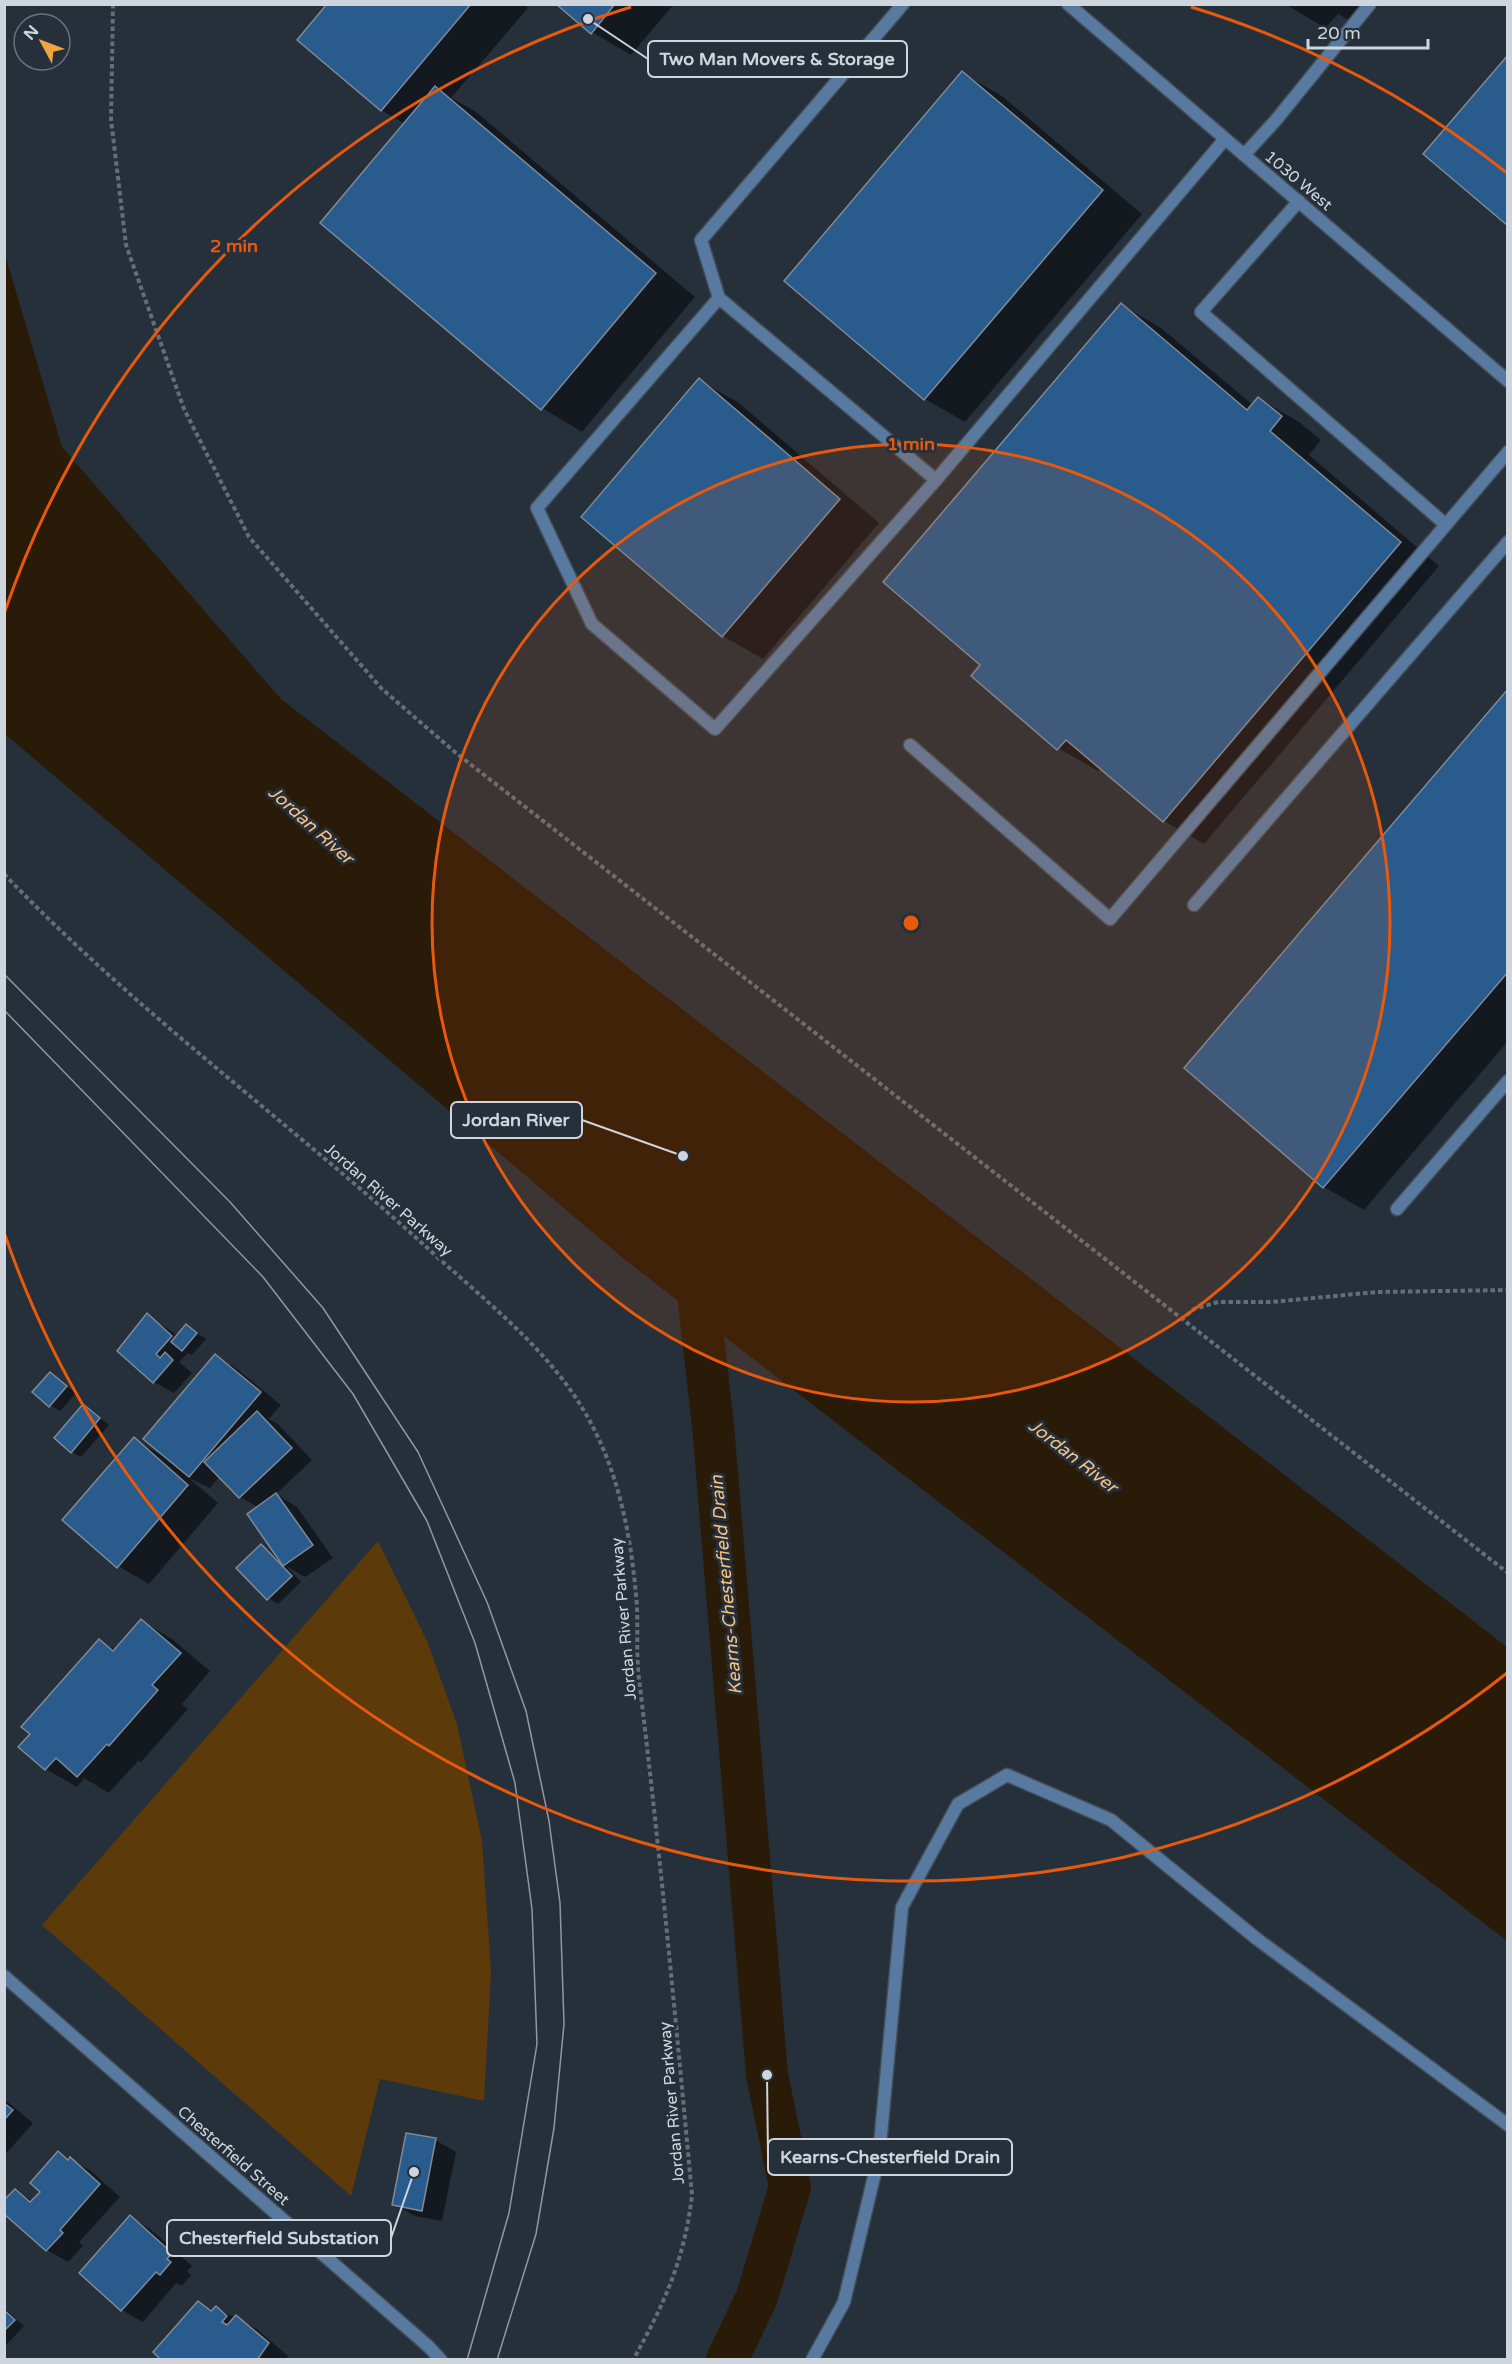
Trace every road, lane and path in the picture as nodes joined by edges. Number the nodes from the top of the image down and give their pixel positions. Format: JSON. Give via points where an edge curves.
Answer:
{"nodes":[{"id":1,"x":113,"y":4,"type":"edge"},
{"id":2,"x":903,"y":4,"type":"edge"},
{"id":3,"x":1068,"y":4,"type":"edge"},
{"id":4,"x":1370,"y":4,"type":"edge"},
{"id":5,"x":1225,"y":139,"type":"junction"},
{"id":6,"x":1244,"y":155,"type":"junction"},
{"id":7,"x":1299,"y":201,"type":"junction"},
{"id":8,"x":719,"y":298,"type":"junction"},
{"id":9,"x":1508,"y":381,"type":"edge"},
{"id":10,"x":1508,"y":452,"type":"edge"},
{"id":11,"x":936,"y":480,"type":"junction"},
{"id":12,"x":1445,"y":524,"type":"junction"},
{"id":13,"x":1508,"y":542,"type":"edge"},
{"id":14,"x":910,"y":745,"type":"dead end"},
{"id":15,"x":4,"y":874,"type":"edge"},
{"id":16,"x":1194,"y":905,"type":"dead end"},
{"id":17,"x":1508,"y":1081,"type":"edge"},
{"id":18,"x":1397,"y":1209,"type":"dead end"},
{"id":19,"x":1508,"y":1290,"type":"edge"},
{"id":20,"x":1181,"y":1320,"type":"junction"},
{"id":21,"x":1508,"y":1573,"type":"edge"},
{"id":22,"x":4,"y":1976,"type":"edge"},
{"id":23,"x":1508,"y":2125,"type":"edge"},
{"id":24,"x":441,"y":2360,"type":"edge"},
{"id":25,"x":633,"y":2360,"type":"edge"},
{"id":26,"x":812,"y":2360,"type":"edge"}],
"edges":[{"from":1,"to":20,"type":"path","via":[[111,119],[126,245],[184,409],[249,537],[382,689],[456,753]]},
{"from":2,"to":8,"type":"street","via":[[701,240]]},
{"from":3,"to":5,"type":"street","name":"1030 West"},
{"from":4,"to":6,"type":"street"},
{"from":5,"to":6,"type":"street","name":"1030 West"},
{"from":5,"to":11,"type":"street"},
{"from":6,"to":7,"type":"street","name":"1030 West"},
{"from":7,"to":9,"type":"street","name":"1030 West"},
{"from":7,"to":12,"type":"street","via":[[1201,312]]},
{"from":8,"to":11,"type":"street"},
{"from":8,"to":11,"type":"street","via":[[537,508],[592,624],[715,729]]},
{"from":10,"to":12,"type":"street"},
{"from":12,"to":14,"type":"street","via":[[1110,919]]},
{"from":13,"to":16,"type":"street"},
{"from":15,"to":25,"type":"path","name":"Jordan River Parkway","via":[[110,978],[384,1209],[533,1347],[574,1395],[615,1475],[624,1509],[637,1608],[637,1657],[660,1850],[692,2195],[688,2232],[677,2270]]},
{"from":17,"to":18,"type":"street"},
{"from":19,"to":20,"type":"path","via":[[1377,1292],[1272,1302],[1218,1302],[1194,1309]]},
{"from":20,"to":21,"type":"path"},
{"from":22,"to":24,"type":"street","name":"Chesterfield Street"},
{"from":23,"to":26,"type":"street","via":[[1257,1939],[1111,1820],[1007,1775],[958,1804],[902,1907],[879,2156],[844,2301]]}]}
